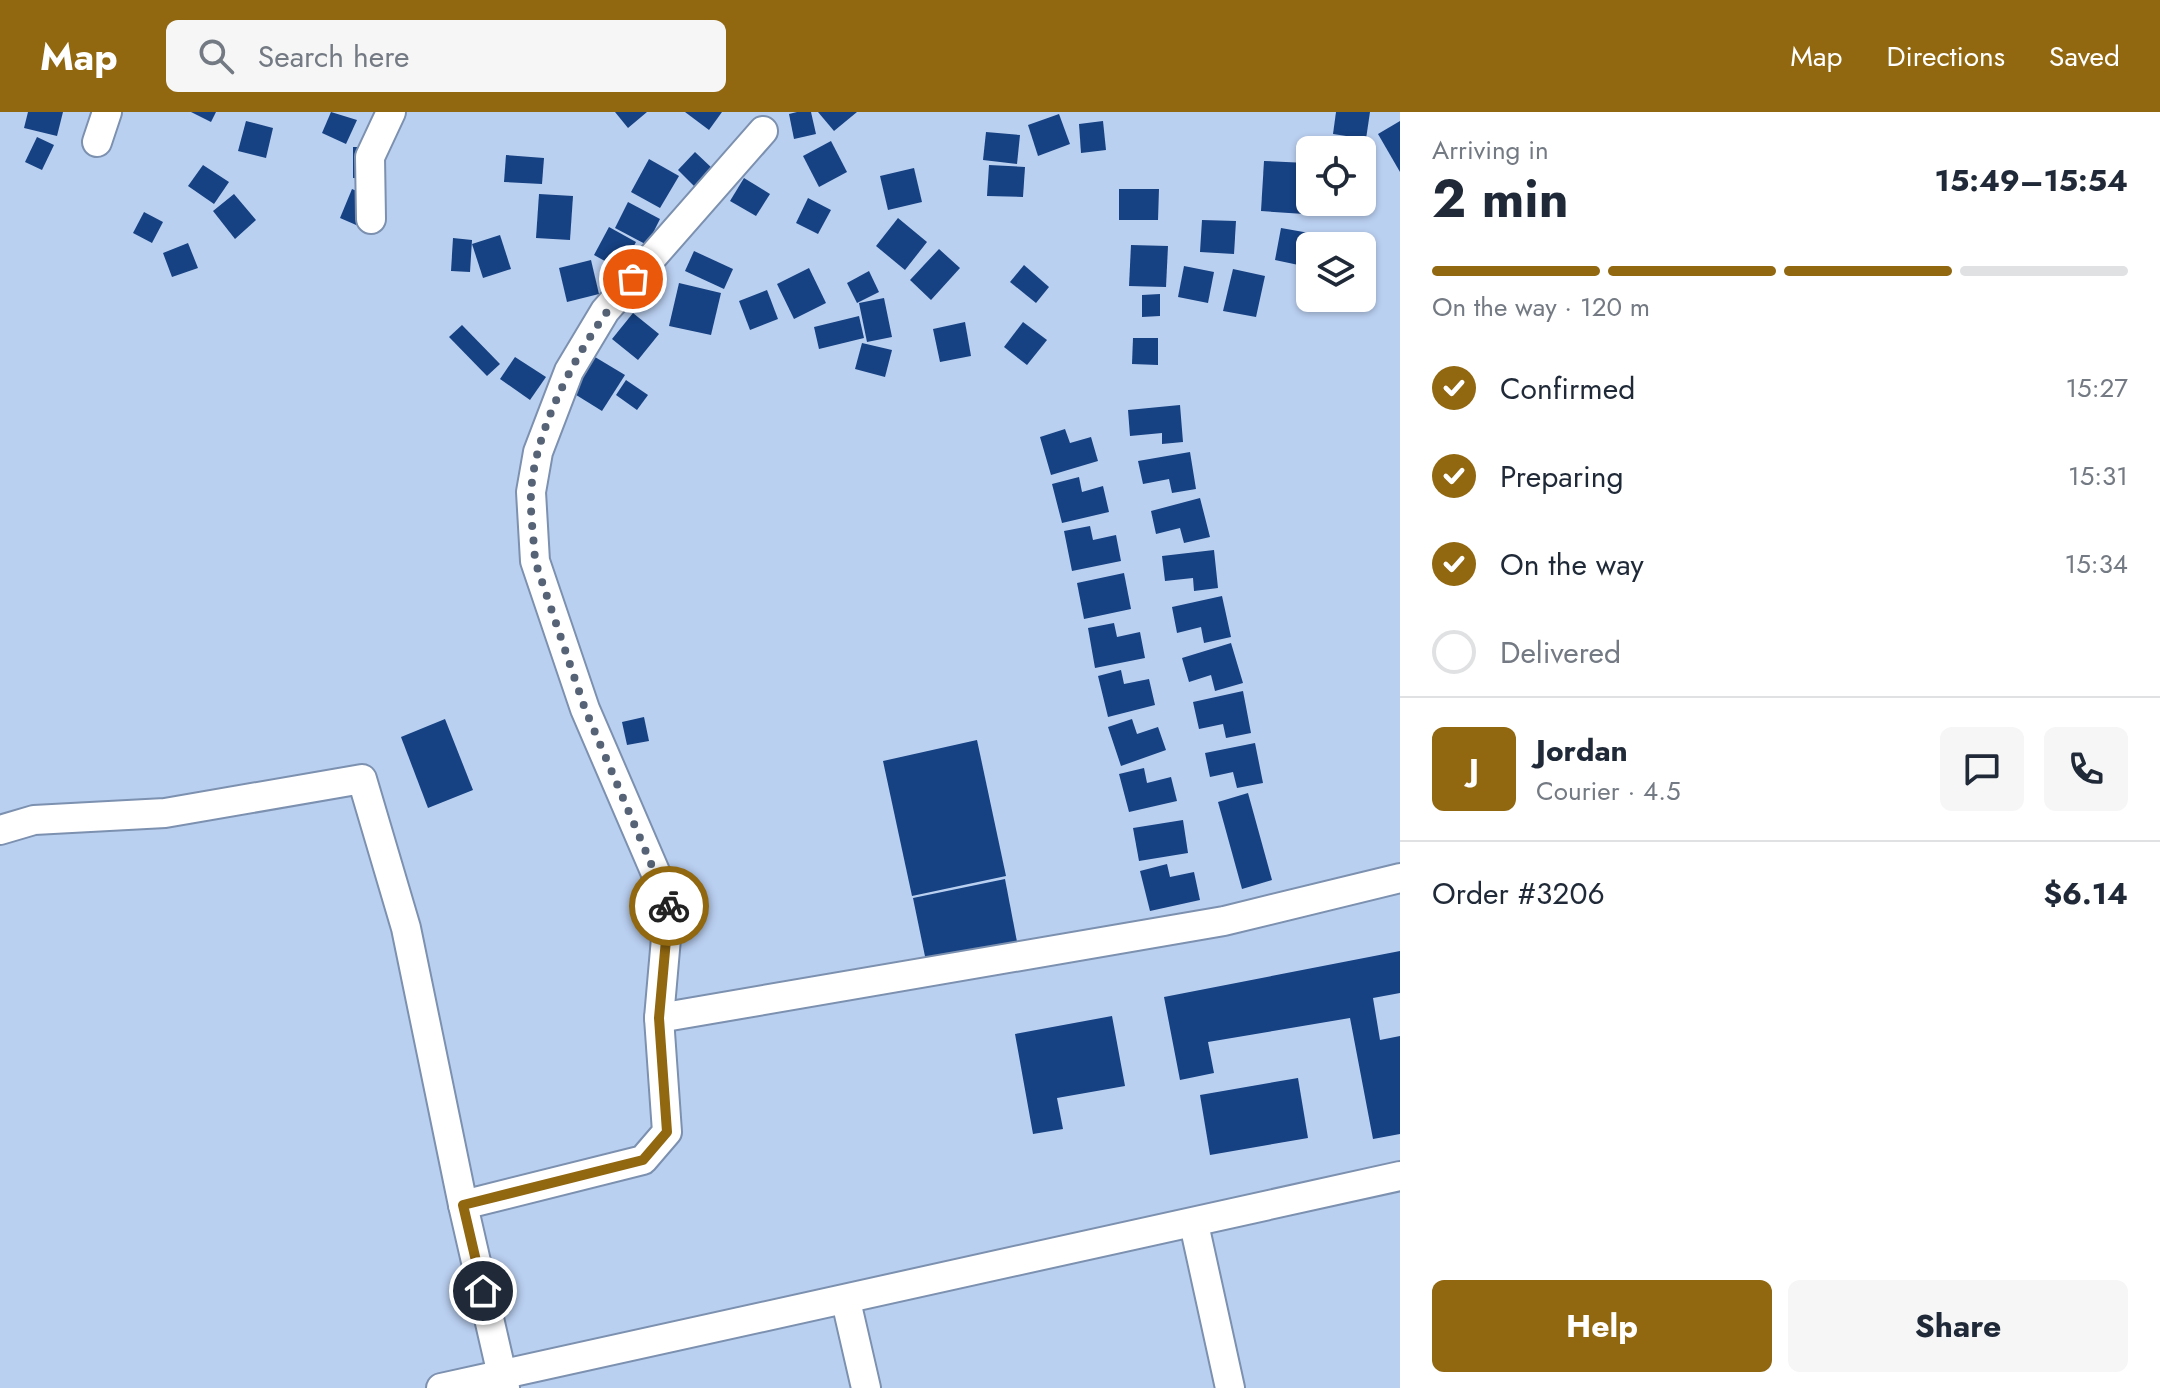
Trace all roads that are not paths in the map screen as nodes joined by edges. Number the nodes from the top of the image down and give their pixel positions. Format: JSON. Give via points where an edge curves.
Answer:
{"nodes":[{"id":1,"x":107,"y":112,"type":"edge"},
{"id":2,"x":391,"y":112,"type":"edge"},
{"id":3,"x":763,"y":131,"type":"dead end"},
{"id":4,"x":97,"y":142,"type":"dead end"},
{"id":5,"x":371,"y":219,"type":"dead end"},
{"id":6,"x":0,"y":830,"type":"edge"},
{"id":7,"x":1400,"y":878,"type":"edge"},
{"id":8,"x":659,"y":1018,"type":"junction"},
{"id":9,"x":1400,"y":1176,"type":"edge"},
{"id":10,"x":463,"y":1205,"type":"junction"},
{"id":11,"x":1194,"y":1224,"type":"junction"},
{"id":12,"x":846,"y":1301,"type":"junction"},
{"id":13,"x":504,"y":1382,"type":"edge"},
{"id":14,"x":441,"y":1388,"type":"edge"},
{"id":15,"x":866,"y":1388,"type":"edge"},
{"id":16,"x":1230,"y":1388,"type":"edge"}],
"edges":[{"from":1,"to":4,"type":"street"},
{"from":2,"to":5,"type":"street","via":[[370,157]]},
{"from":3,"to":8,"type":"street","via":[[605,311],[569,371],[538,452],[531,492],[535,561],[585,709],[669,904]]},
{"from":6,"to":10,"type":"street","via":[[34,820],[165,813],[362,779],[406,928]]},
{"from":7,"to":8,"type":"street","via":[[1224,921]]},
{"from":8,"to":10,"type":"street","via":[[667,1132],[643,1160]]},
{"from":9,"to":11,"type":"street"},
{"from":10,"to":13,"type":"street"},
{"from":11,"to":12,"type":"street"},
{"from":11,"to":16,"type":"street"},
{"from":12,"to":13,"type":"street"},
{"from":12,"to":15,"type":"street"},
{"from":13,"to":14,"type":"street"}]}
